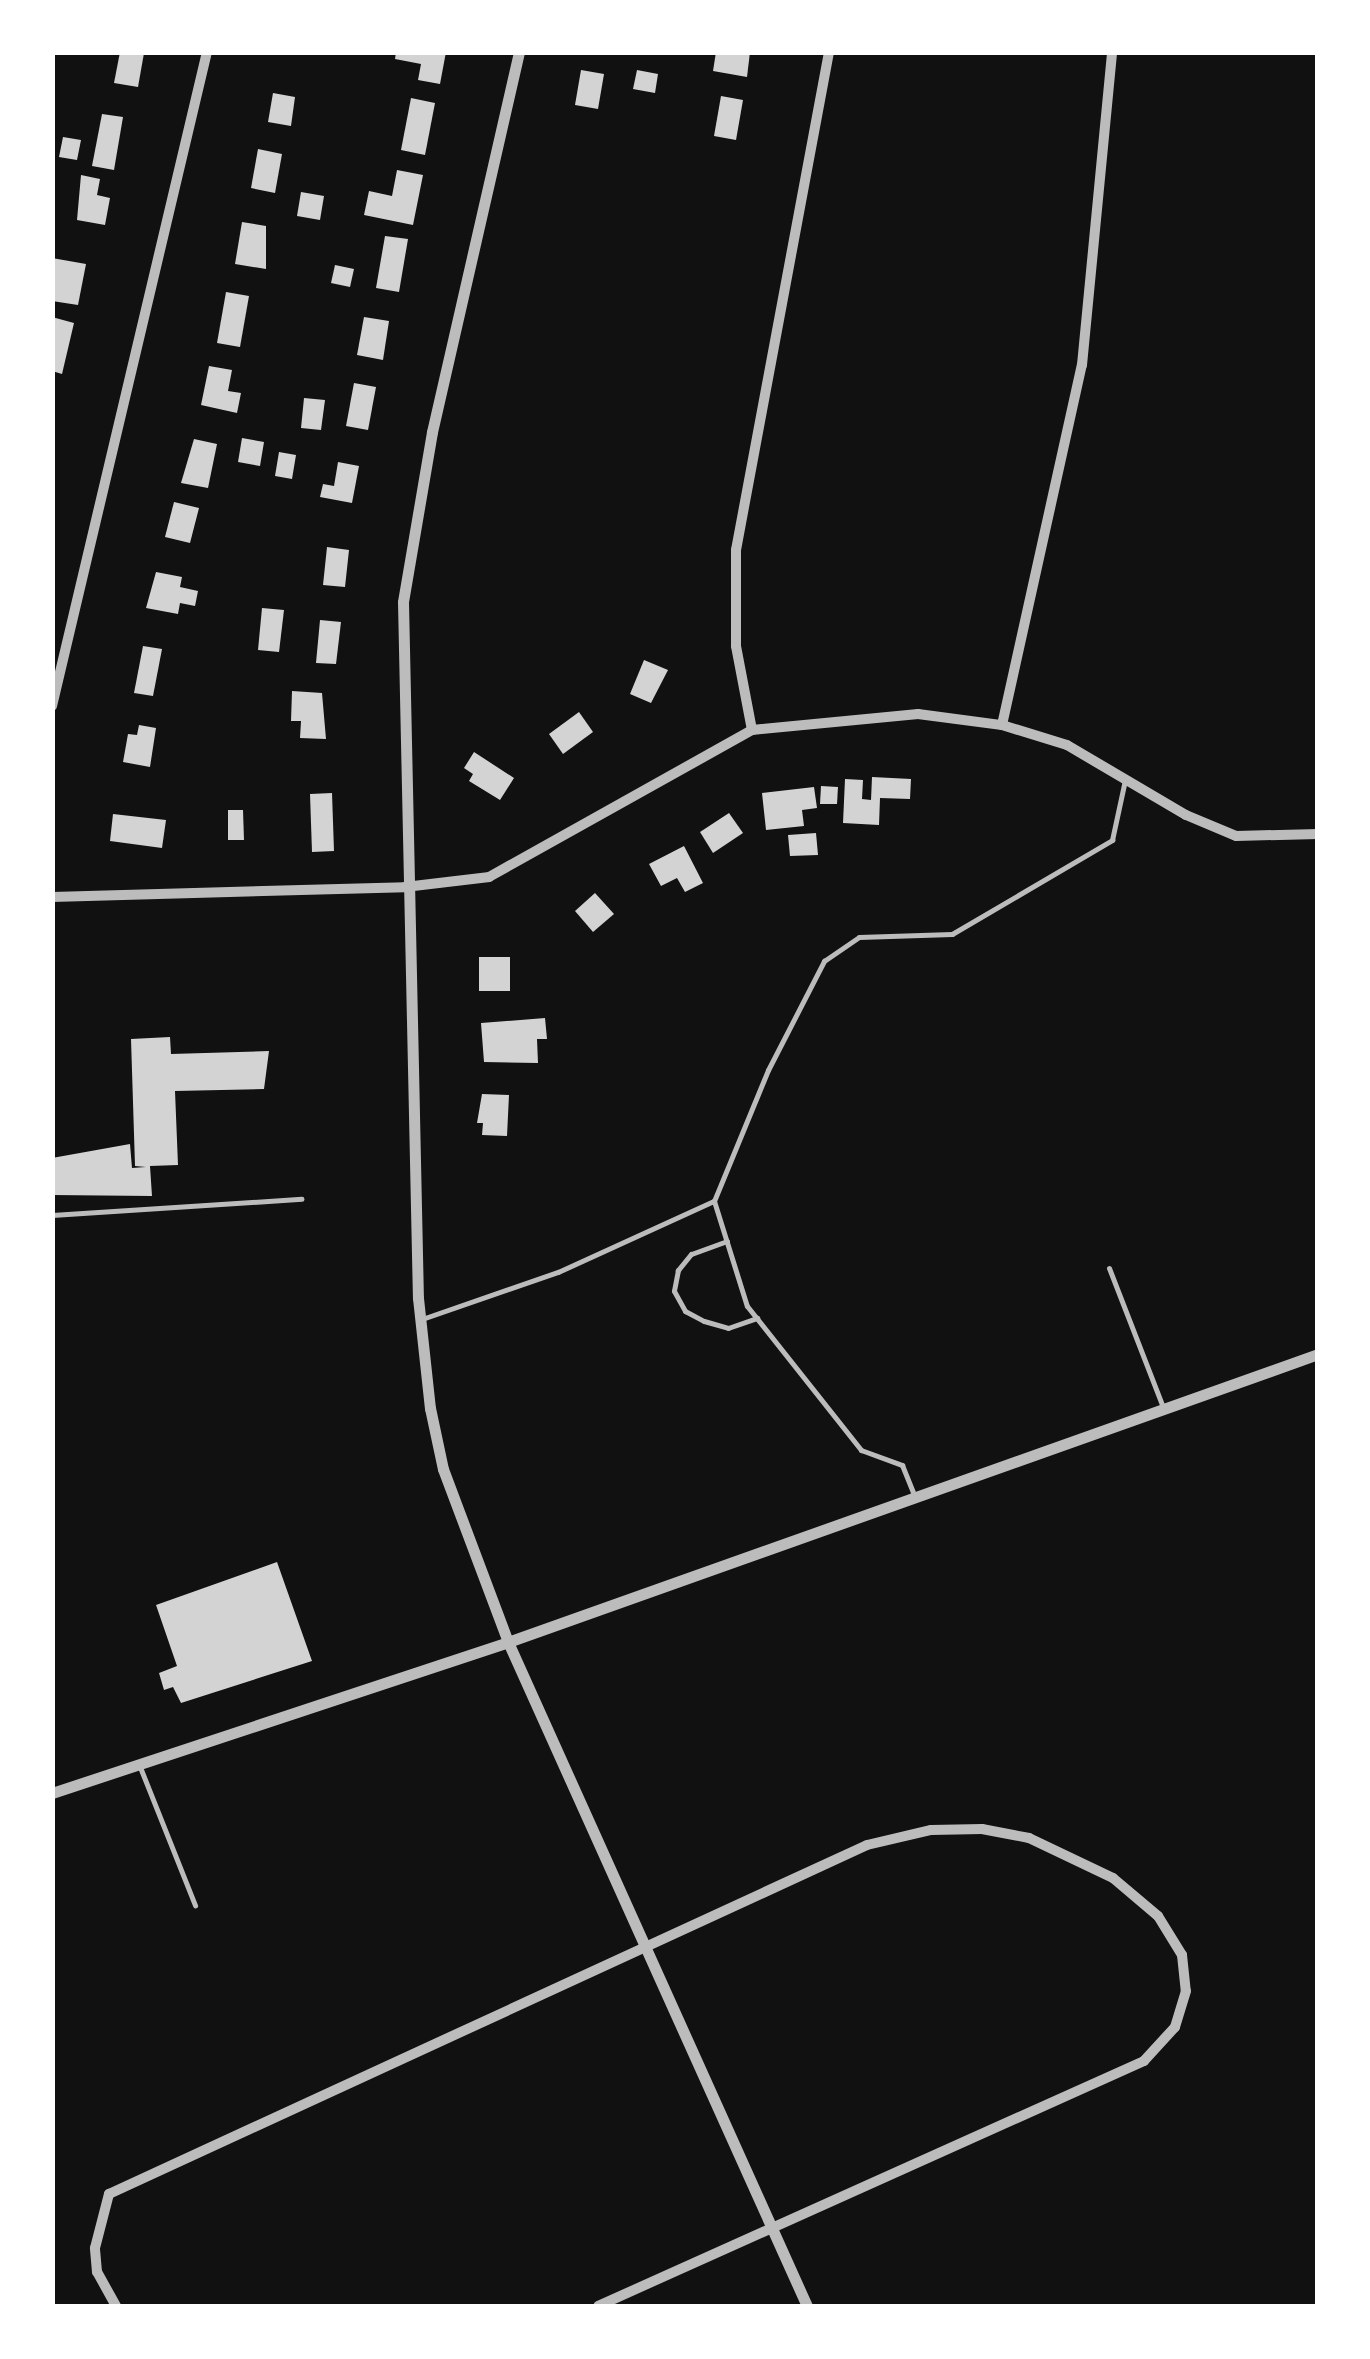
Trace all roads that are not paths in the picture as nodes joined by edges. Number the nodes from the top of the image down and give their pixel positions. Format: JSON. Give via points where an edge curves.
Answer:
{"nodes":[{"id":1,"x":207,"y":52,"type":"edge"},
{"id":2,"x":520,"y":52,"type":"edge"},
{"id":3,"x":830,"y":52,"type":"edge"},
{"id":4,"x":1112,"y":52,"type":"edge"},
{"id":5,"x":52,"y":706,"type":"edge"},
{"id":6,"x":1002,"y":724,"type":"junction"},
{"id":7,"x":752,"y":730,"type":"junction"},
{"id":8,"x":1126,"y":778,"type":"junction"},
{"id":9,"x":1318,"y":834,"type":"edge"},
{"id":10,"x":405,"y":887,"type":"junction"},
{"id":11,"x":52,"y":897,"type":"edge"},
{"id":12,"x":300,"y":1199,"type":"dead end"},
{"id":13,"x":714,"y":1201,"type":"junction"},
{"id":14,"x":52,"y":1216,"type":"edge"},
{"id":15,"x":727,"y":1241,"type":"junction"},
{"id":16,"x":1109,"y":1268,"type":"dead end"},
{"id":17,"x":757,"y":1318,"type":"junction"},
{"id":18,"x":421,"y":1320,"type":"junction"},
{"id":19,"x":1318,"y":1354,"type":"edge"},
{"id":20,"x":1164,"y":1407,"type":"junction"},
{"id":21,"x":916,"y":1497,"type":"junction"},
{"id":22,"x":508,"y":1642,"type":"junction"},
{"id":23,"x":140,"y":1764,"type":"junction"},
{"id":24,"x":52,"y":1793,"type":"edge"},
{"id":25,"x":195,"y":1905,"type":"dead end"},
{"id":26,"x":642,"y":1947,"type":"junction"},
{"id":27,"x":769,"y":2227,"type":"junction"},
{"id":28,"x":116,"y":2306,"type":"edge"},
{"id":29,"x":598,"y":2306,"type":"edge"},
{"id":30,"x":807,"y":2306,"type":"edge"}],
"edges":[{"from":1,"to":5,"type":"street"},
{"from":2,"to":10,"type":"street","via":[[432,432],[405,584]]},
{"from":3,"to":7,"type":"street","via":[[736,550],[736,646]]},
{"from":4,"to":6,"type":"street","via":[[1082,365]]},
{"from":6,"to":7,"type":"street","via":[[918,714]]},
{"from":6,"to":8,"type":"street","via":[[1067,745]]},
{"from":7,"to":10,"type":"street","via":[[524,862],[489,876]]},
{"from":8,"to":9,"type":"street","via":[[1236,836]]},
{"from":8,"to":13,"type":"lane","via":[[1112,840],[952,934],[860,937],[824,960],[768,1070]]},
{"from":10,"to":11,"type":"street"},
{"from":10,"to":18,"type":"street"},
{"from":12,"to":14,"type":"lane"},
{"from":13,"to":15,"type":"lane"},
{"from":13,"to":18,"type":"lane","via":[[558,1272]]},
{"from":15,"to":17,"type":"lane"},
{"from":15,"to":17,"type":"lane","via":[[691,1254],[678,1270],[674,1291],[686,1311],[704,1321],[728,1328]]},
{"from":16,"to":20,"type":"lane"},
{"from":17,"to":21,"type":"lane","via":[[861,1450],[902,1465]]},
{"from":18,"to":22,"type":"street","via":[[442,1470]]},
{"from":19,"to":20,"type":"street"},
{"from":20,"to":21,"type":"street"},
{"from":21,"to":22,"type":"street"},
{"from":22,"to":23,"type":"street"},
{"from":22,"to":26,"type":"street"},
{"from":23,"to":24,"type":"street"},
{"from":23,"to":25,"type":"lane"},
{"from":26,"to":27,"type":"street"},
{"from":26,"to":27,"type":"street","via":[[866,1845],[931,1830],[982,1829],[1029,1838],[1113,1878],[1158,1916],[1182,1955],[1186,1991],[1175,2027],[1144,2061]]},
{"from":26,"to":28,"type":"street","via":[[109,2194],[95,2248],[97,2272]]},
{"from":27,"to":29,"type":"street"},
{"from":27,"to":30,"type":"street"}]}
